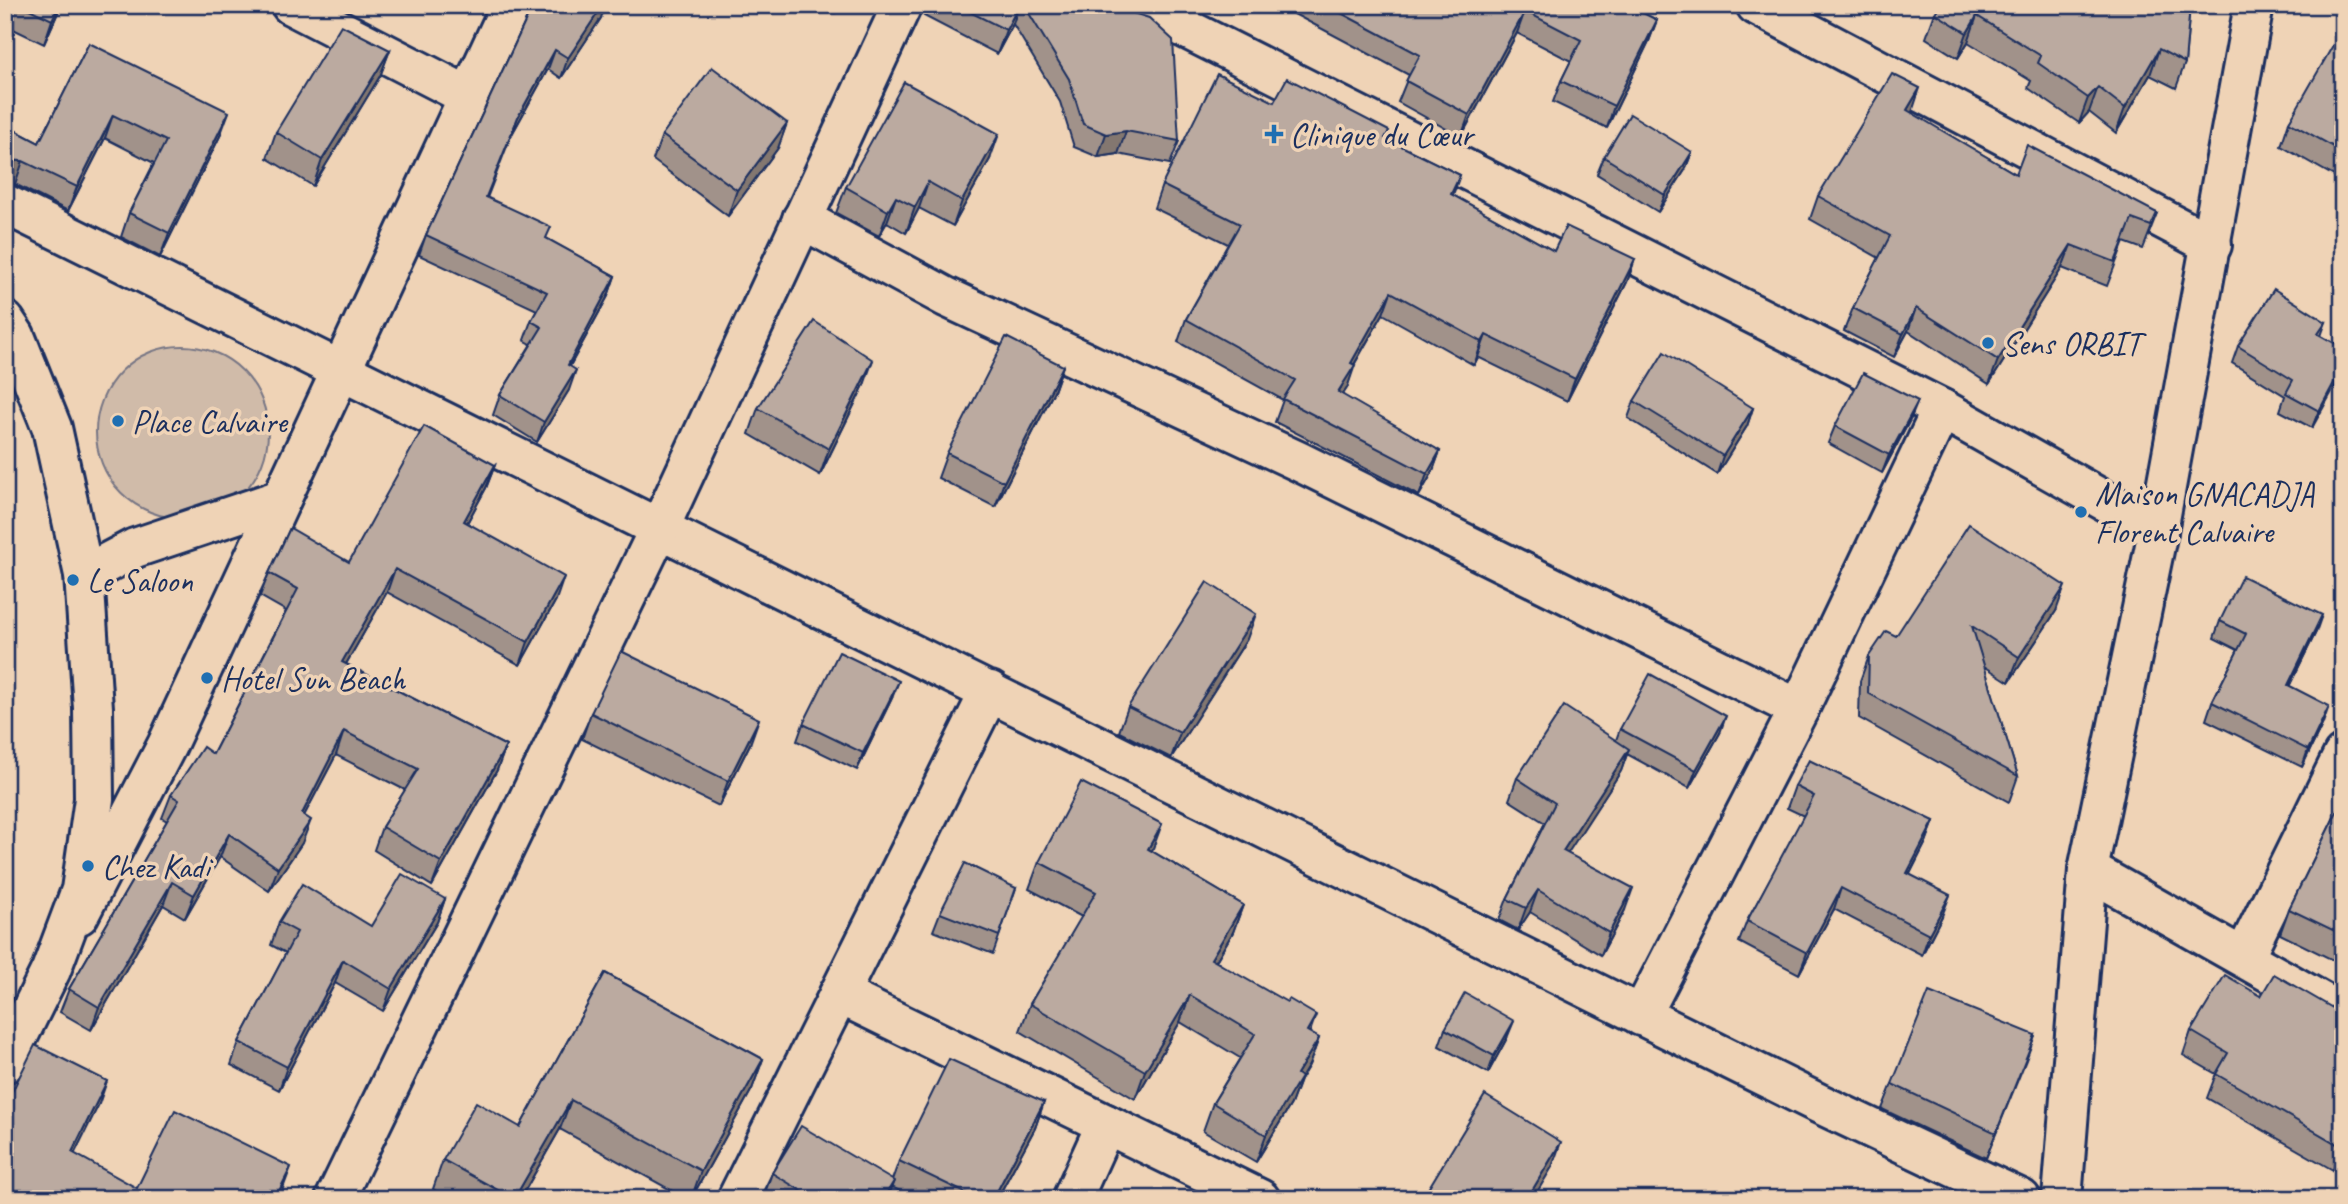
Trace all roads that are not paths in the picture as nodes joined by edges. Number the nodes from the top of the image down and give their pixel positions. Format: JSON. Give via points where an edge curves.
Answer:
{"nodes":[{"id":1,"x":291,"y":5,"type":"edge"},
{"id":2,"x":512,"y":5,"type":"edge"},
{"id":3,"x":902,"y":5,"type":"edge"},
{"id":4,"x":1756,"y":5,"type":"edge"},
{"id":5,"x":2254,"y":5,"type":"edge"},
{"id":6,"x":1151,"y":8,"type":"edge"},
{"id":7,"x":470,"y":97,"type":"junction"},
{"id":8,"x":5,"y":204,"type":"edge"},
{"id":9,"x":802,"y":219,"type":"junction"},
{"id":10,"x":2212,"y":245,"type":"junction"},
{"id":11,"x":9,"y":338,"type":"edge"},
{"id":12,"x":341,"y":370,"type":"junction"},
{"id":13,"x":1942,"y":409,"type":"junction"},
{"id":14,"x":281,"y":499,"type":"junction"},
{"id":15,"x":659,"y":528,"type":"junction"},
{"id":16,"x":2158,"y":531,"type":"junction"},
{"id":17,"x":84,"y":575,"type":"junction"},
{"id":18,"x":990,"y":691,"type":"junction"},
{"id":19,"x":1799,"y":709,"type":"junction"},
{"id":20,"x":2343,"y":755,"type":"edge"},
{"id":21,"x":2088,"y":870,"type":"junction"},
{"id":22,"x":2244,"y":957,"type":"junction"},
{"id":23,"x":51,"y":970,"type":"junction"},
{"id":24,"x":839,"y":994,"type":"junction"},
{"id":25,"x":2343,"y":1014,"type":"edge"},
{"id":26,"x":1642,"y":1016,"type":"junction"},
{"id":27,"x":5,"y":1063,"type":"edge"},
{"id":28,"x":1106,"y":1124,"type":"junction"},
{"id":29,"x":335,"y":1199,"type":"edge"},
{"id":30,"x":737,"y":1199,"type":"edge"},
{"id":31,"x":1072,"y":1199,"type":"edge"},
{"id":32,"x":1260,"y":1199,"type":"edge"},
{"id":33,"x":2021,"y":1199,"type":"edge"},
{"id":34,"x":2062,"y":1199,"type":"edge"}],
"edges":[{"from":1,"to":7,"type":"street"},
{"from":2,"to":7,"type":"street"},
{"from":3,"to":9,"type":"street"},
{"from":4,"to":10,"type":"street"},
{"from":5,"to":10,"type":"street"},
{"from":6,"to":13,"type":"street"},
{"from":7,"to":12,"type":"street"},
{"from":8,"to":12,"type":"street"},
{"from":9,"to":15,"type":"street"},
{"from":9,"to":19,"type":"street","via":[[946,297],[1300,462]]},
{"from":10,"to":16,"type":"street"},
{"from":11,"to":17,"type":"street","via":[[52,428]]},
{"from":12,"to":14,"type":"street"},
{"from":12,"to":15,"type":"street"},
{"from":13,"to":16,"type":"street"},
{"from":13,"to":19,"type":"street"},
{"from":14,"to":17,"type":"street","via":[[135,548]]},
{"from":14,"to":23,"type":"street","via":[[167,746]]},
{"from":15,"to":18,"type":"street"},
{"from":15,"to":29,"type":"street"},
{"from":16,"to":21,"type":"street"},
{"from":17,"to":23,"type":"street","via":[[94,799],[81,890]]},
{"from":18,"to":24,"type":"street"},
{"from":18,"to":26,"type":"street"},
{"from":19,"to":26,"type":"street"},
{"from":20,"to":22,"type":"street"},
{"from":21,"to":22,"type":"street"},
{"from":21,"to":34,"type":"street"},
{"from":22,"to":25,"type":"street"},
{"from":23,"to":27,"type":"street"},
{"from":24,"to":28,"type":"street"},
{"from":24,"to":30,"type":"street"},
{"from":26,"to":33,"type":"street"},
{"from":28,"to":31,"type":"street"},
{"from":28,"to":32,"type":"street"}]}
